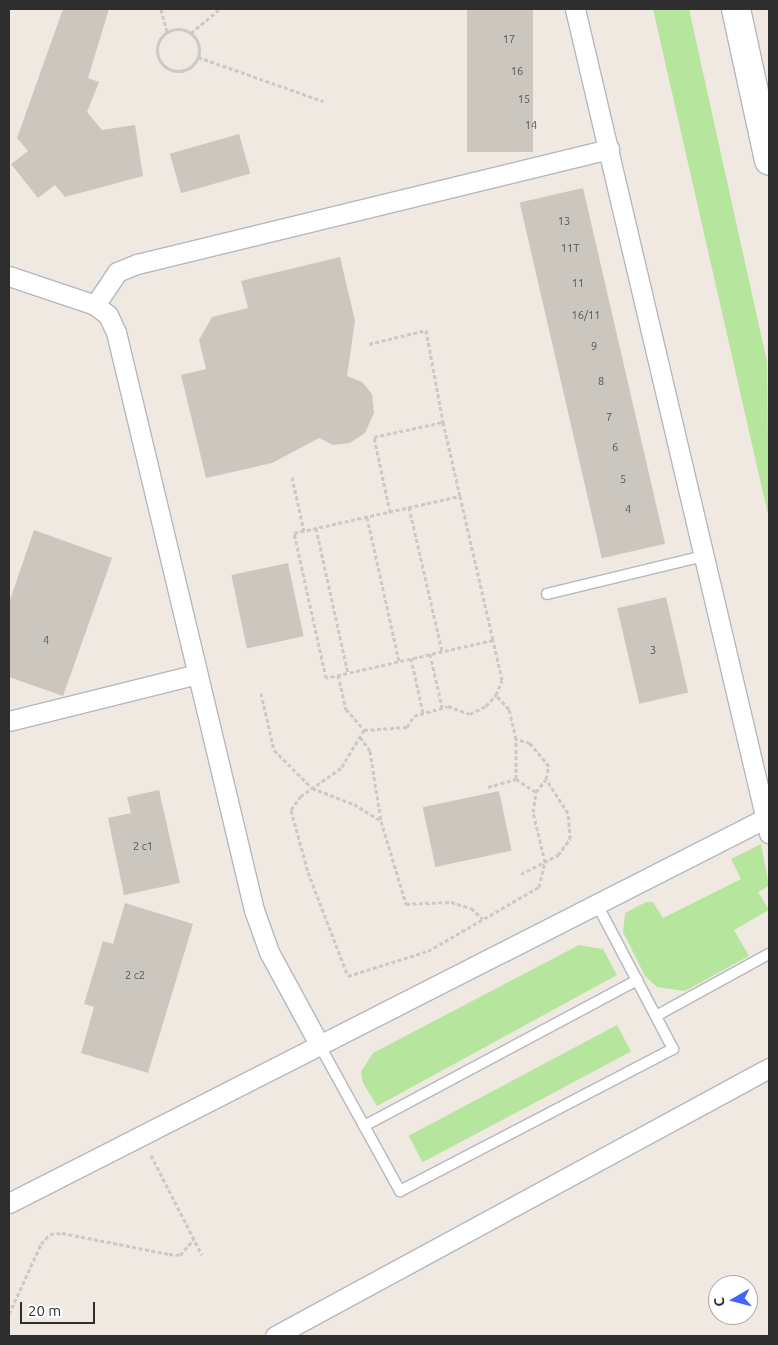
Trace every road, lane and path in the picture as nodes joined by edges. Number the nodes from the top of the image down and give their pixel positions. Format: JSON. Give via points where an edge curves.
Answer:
{"nodes":[{"id":1,"x":162,"y":9,"type":"edge"},
{"id":2,"x":220,"y":9,"type":"edge"},
{"id":3,"x":576,"y":9,"type":"edge"},
{"id":4,"x":736,"y":9,"type":"edge"},
{"id":5,"x":167,"y":32,"type":"junction"},
{"id":6,"x":191,"y":33,"type":"junction"},
{"id":7,"x":198,"y":57,"type":"junction"},
{"id":8,"x":323,"y":101,"type":"dead end"},
{"id":9,"x":608,"y":149,"type":"junction"},
{"id":10,"x":769,"y":160,"type":"edge"},
{"id":11,"x":9,"y":276,"type":"edge"},
{"id":12,"x":95,"y":305,"type":"junction"},
{"id":13,"x":369,"y":344,"type":"dead end"},
{"id":14,"x":443,"y":422,"type":"junction"},
{"id":15,"x":292,"y":477,"type":"dead end"},
{"id":16,"x":460,"y":496,"type":"junction"},
{"id":17,"x":409,"y":507,"type":"junction"},
{"id":18,"x":390,"y":512,"type":"junction"},
{"id":19,"x":368,"y":517,"type":"junction"},
{"id":20,"x":316,"y":528,"type":"junction"},
{"id":21,"x":304,"y":531,"type":"junction"},
{"id":22,"x":704,"y":556,"type":"junction"},
{"id":23,"x":547,"y":594,"type":"dead end"},
{"id":24,"x":493,"y":640,"type":"junction"},
{"id":25,"x":442,"y":651,"type":"junction"},
{"id":26,"x":430,"y":654,"type":"junction"},
{"id":27,"x":411,"y":658,"type":"junction"},
{"id":28,"x":399,"y":661,"type":"junction"},
{"id":29,"x":348,"y":673,"type":"junction"},
{"id":30,"x":197,"y":674,"type":"junction"},
{"id":31,"x":338,"y":675,"type":"junction"},
{"id":32,"x":261,"y":693,"type":"dead end"},
{"id":33,"x":496,"y":695,"type":"junction"},
{"id":34,"x":442,"y":707,"type":"junction"},
{"id":35,"x":423,"y":713,"type":"junction"},
{"id":36,"x":9,"y":721,"type":"edge"},
{"id":37,"x":364,"y":730,"type":"junction"},
{"id":38,"x":360,"y":737,"type":"junction"},
{"id":39,"x":516,"y":739,"type":"junction"},
{"id":40,"x":516,"y":779,"type":"junction"},
{"id":41,"x":546,"y":779,"type":"junction"},
{"id":42,"x":488,"y":787,"type":"dead end"},
{"id":43,"x":312,"y":788,"type":"junction"},
{"id":44,"x":536,"y":792,"type":"junction"},
{"id":45,"x":381,"y":821,"type":"junction"},
{"id":46,"x":767,"y":825,"type":"edge"},
{"id":47,"x":545,"y":862,"type":"junction"},
{"id":48,"x":521,"y":874,"type":"dead end"},
{"id":49,"x":597,"y":904,"type":"junction"},
{"id":50,"x":483,"y":919,"type":"junction"},
{"id":51,"x":769,"y":954,"type":"edge"},
{"id":52,"x":637,"y":980,"type":"junction"},
{"id":53,"x":656,"y":1016,"type":"junction"},
{"id":54,"x":320,"y":1046,"type":"junction"},
{"id":55,"x":769,"y":1068,"type":"edge"},
{"id":56,"x":364,"y":1126,"type":"junction"},
{"id":57,"x":141,"y":1136,"type":"junction"},
{"id":58,"x":9,"y":1203,"type":"edge"},
{"id":59,"x":194,"y":1239,"type":"junction"},
{"id":60,"x":202,"y":1255,"type":"dead end"},
{"id":61,"x":9,"y":1314,"type":"edge"},
{"id":62,"x":275,"y":1336,"type":"edge"}],
"edges":[{"from":1,"to":5,"type":"path"},
{"from":2,"to":6,"type":"path"},
{"from":3,"to":9,"type":"street"},
{"from":4,"to":10,"type":"main road"},
{"from":5,"to":6,"type":"path","via":[[183,30]]},
{"from":5,"to":7,"type":"path","via":[[157,46],[164,67],[186,70]]},
{"from":6,"to":7,"type":"path","via":[[199,48]]},
{"from":7,"to":8,"type":"path"},
{"from":9,"to":12,"type":"street","via":[[137,264],[118,272]]},
{"from":9,"to":22,"type":"street"},
{"from":11,"to":12,"type":"street"},
{"from":12,"to":30,"type":"street","via":[[108,315],[116,332]]},
{"from":13,"to":14,"type":"path","via":[[426,330]]},
{"from":14,"to":16,"type":"path"},
{"from":14,"to":18,"type":"path","via":[[374,437]]},
{"from":15,"to":21,"type":"path"},
{"from":16,"to":17,"type":"path"},
{"from":16,"to":24,"type":"path"},
{"from":17,"to":18,"type":"path"},
{"from":17,"to":25,"type":"path"},
{"from":18,"to":19,"type":"path"},
{"from":19,"to":20,"type":"path"},
{"from":19,"to":28,"type":"path"},
{"from":20,"to":21,"type":"path"},
{"from":20,"to":29,"type":"path"},
{"from":21,"to":31,"type":"path","via":[[294,533],[326,678]]},
{"from":22,"to":23,"type":"lane"},
{"from":22,"to":46,"type":"street"},
{"from":24,"to":25,"type":"path"},
{"from":24,"to":33,"type":"path","via":[[502,680]]},
{"from":25,"to":26,"type":"path"},
{"from":26,"to":27,"type":"path"},
{"from":26,"to":34,"type":"path"},
{"from":27,"to":28,"type":"path"},
{"from":27,"to":35,"type":"path"},
{"from":28,"to":29,"type":"path"},
{"from":29,"to":31,"type":"path"},
{"from":30,"to":36,"type":"street"},
{"from":30,"to":54,"type":"street","via":[[254,910],[269,952]]},
{"from":31,"to":37,"type":"path","via":[[346,709]]},
{"from":32,"to":43,"type":"path","via":[[274,750]]},
{"from":33,"to":34,"type":"path","via":[[486,706],[470,714]]},
{"from":33,"to":39,"type":"path","via":[[509,708]]},
{"from":34,"to":35,"type":"path"},
{"from":35,"to":37,"type":"path","via":[[414,716],[407,727]]},
{"from":37,"to":38,"type":"path"},
{"from":38,"to":43,"type":"path","via":[[341,768]]},
{"from":38,"to":45,"type":"path","via":[[370,752]]},
{"from":39,"to":40,"type":"path"},
{"from":39,"to":41,"type":"path","via":[[530,743],[542,754],[549,766]]},
{"from":40,"to":42,"type":"path"},
{"from":40,"to":44,"type":"path"},
{"from":41,"to":44,"type":"path"},
{"from":41,"to":47,"type":"path","via":[[568,813],[570,839],[558,855]]},
{"from":43,"to":45,"type":"path","via":[[354,804]]},
{"from":43,"to":50,"type":"path","via":[[292,810],[295,830],[348,976],[428,951]]},
{"from":44,"to":47,"type":"path","via":[[532,812]]},
{"from":45,"to":50,"type":"path","via":[[400,895],[406,904],[451,902],[471,908]]},
{"from":46,"to":49,"type":"street"},
{"from":47,"to":48,"type":"path"},
{"from":47,"to":50,"type":"path","via":[[539,887]]},
{"from":49,"to":52,"type":"lane"},
{"from":49,"to":54,"type":"street"},
{"from":51,"to":53,"type":"lane"},
{"from":52,"to":53,"type":"lane"},
{"from":52,"to":56,"type":"lane"},
{"from":53,"to":56,"type":"lane","via":[[673,1049],[400,1191]]},
{"from":54,"to":56,"type":"lane"},
{"from":54,"to":57,"type":"street"},
{"from":55,"to":62,"type":"street"},
{"from":57,"to":58,"type":"street"},
{"from":57,"to":59,"type":"path"},
{"from":59,"to":60,"type":"path"},
{"from":59,"to":61,"type":"path","via":[[180,1255],[62,1233],[50,1234],[41,1244]]}]}
